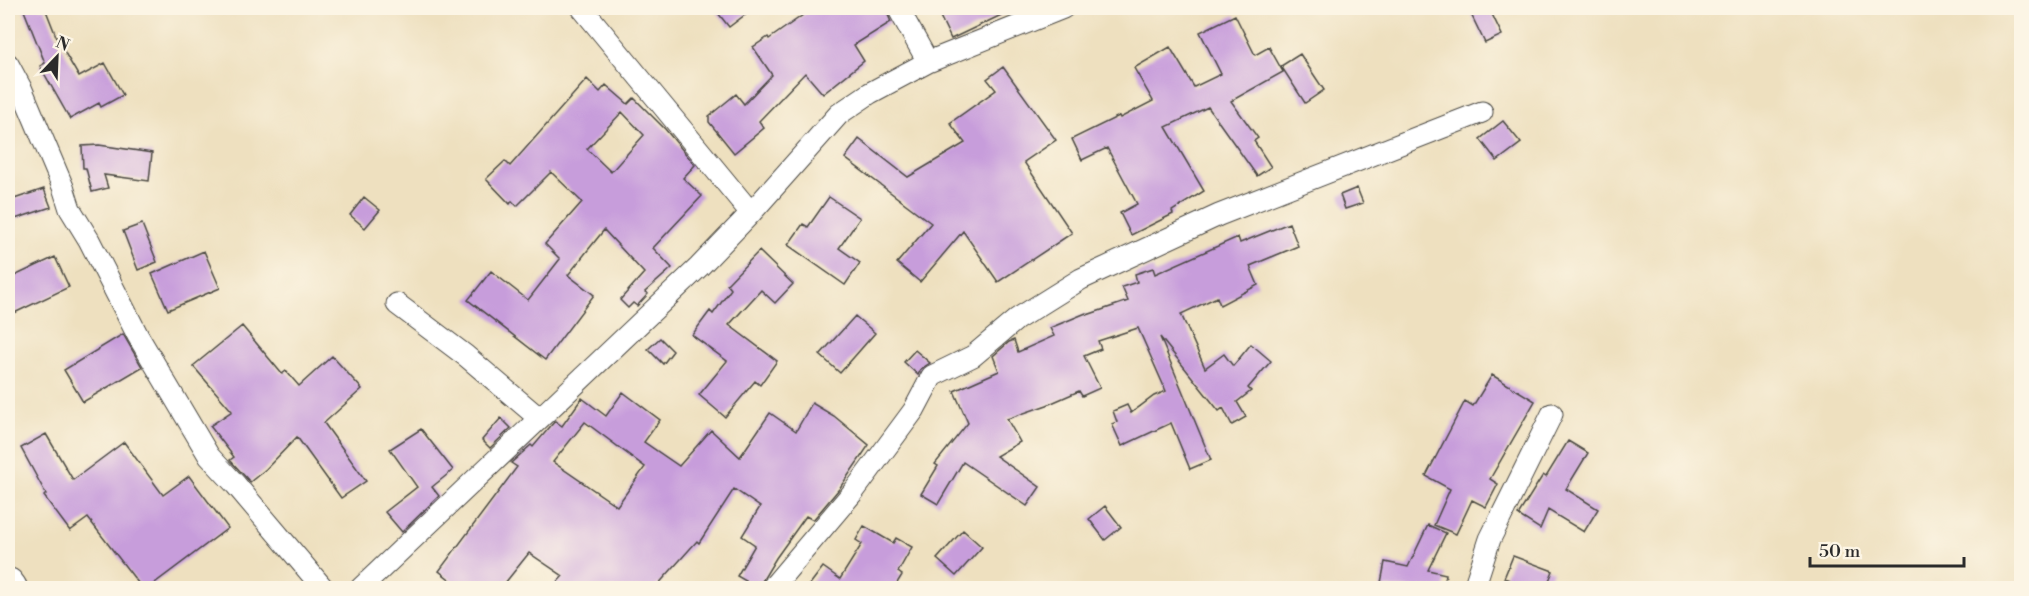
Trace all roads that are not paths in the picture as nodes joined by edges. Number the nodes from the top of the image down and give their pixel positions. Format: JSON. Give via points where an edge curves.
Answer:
{"nodes":[{"id":1,"x":582,"y":8,"type":"edge"},
{"id":2,"x":898,"y":8,"type":"edge"},
{"id":3,"x":1063,"y":8,"type":"edge"},
{"id":4,"x":928,"y":62,"type":"junction"},
{"id":5,"x":8,"y":64,"type":"edge"},
{"id":6,"x":1482,"y":112,"type":"dead end"},
{"id":7,"x":752,"y":213,"type":"junction"},
{"id":8,"x":397,"y":304,"type":"dead end"},
{"id":9,"x":1552,"y":414,"type":"dead end"},
{"id":10,"x":539,"y":418,"type":"junction"},
{"id":11,"x":8,"y":584,"type":"edge"},
{"id":12,"x":11,"y":588,"type":"edge"},
{"id":13,"x":323,"y":588,"type":"edge"},
{"id":14,"x":362,"y":588,"type":"edge"},
{"id":15,"x":772,"y":588,"type":"edge"},
{"id":16,"x":1474,"y":588,"type":"edge"}],
"edges":[{"from":1,"to":7,"type":"street"},
{"from":2,"to":4,"type":"street"},
{"from":3,"to":4,"type":"street"},
{"from":4,"to":7,"type":"street","via":[[839,114]]},
{"from":5,"to":13,"type":"street","via":[[70,209],[138,336],[209,456]]},
{"from":6,"to":15,"type":"street","via":[[1219,215],[1081,279],[1017,319],[973,356],[932,375],[914,410],[854,491]]},
{"from":7,"to":10,"type":"street"},
{"from":8,"to":10,"type":"street"},
{"from":9,"to":16,"type":"street","via":[[1490,539]]},
{"from":10,"to":14,"type":"street"},
{"from":11,"to":12,"type":"street"}]}
